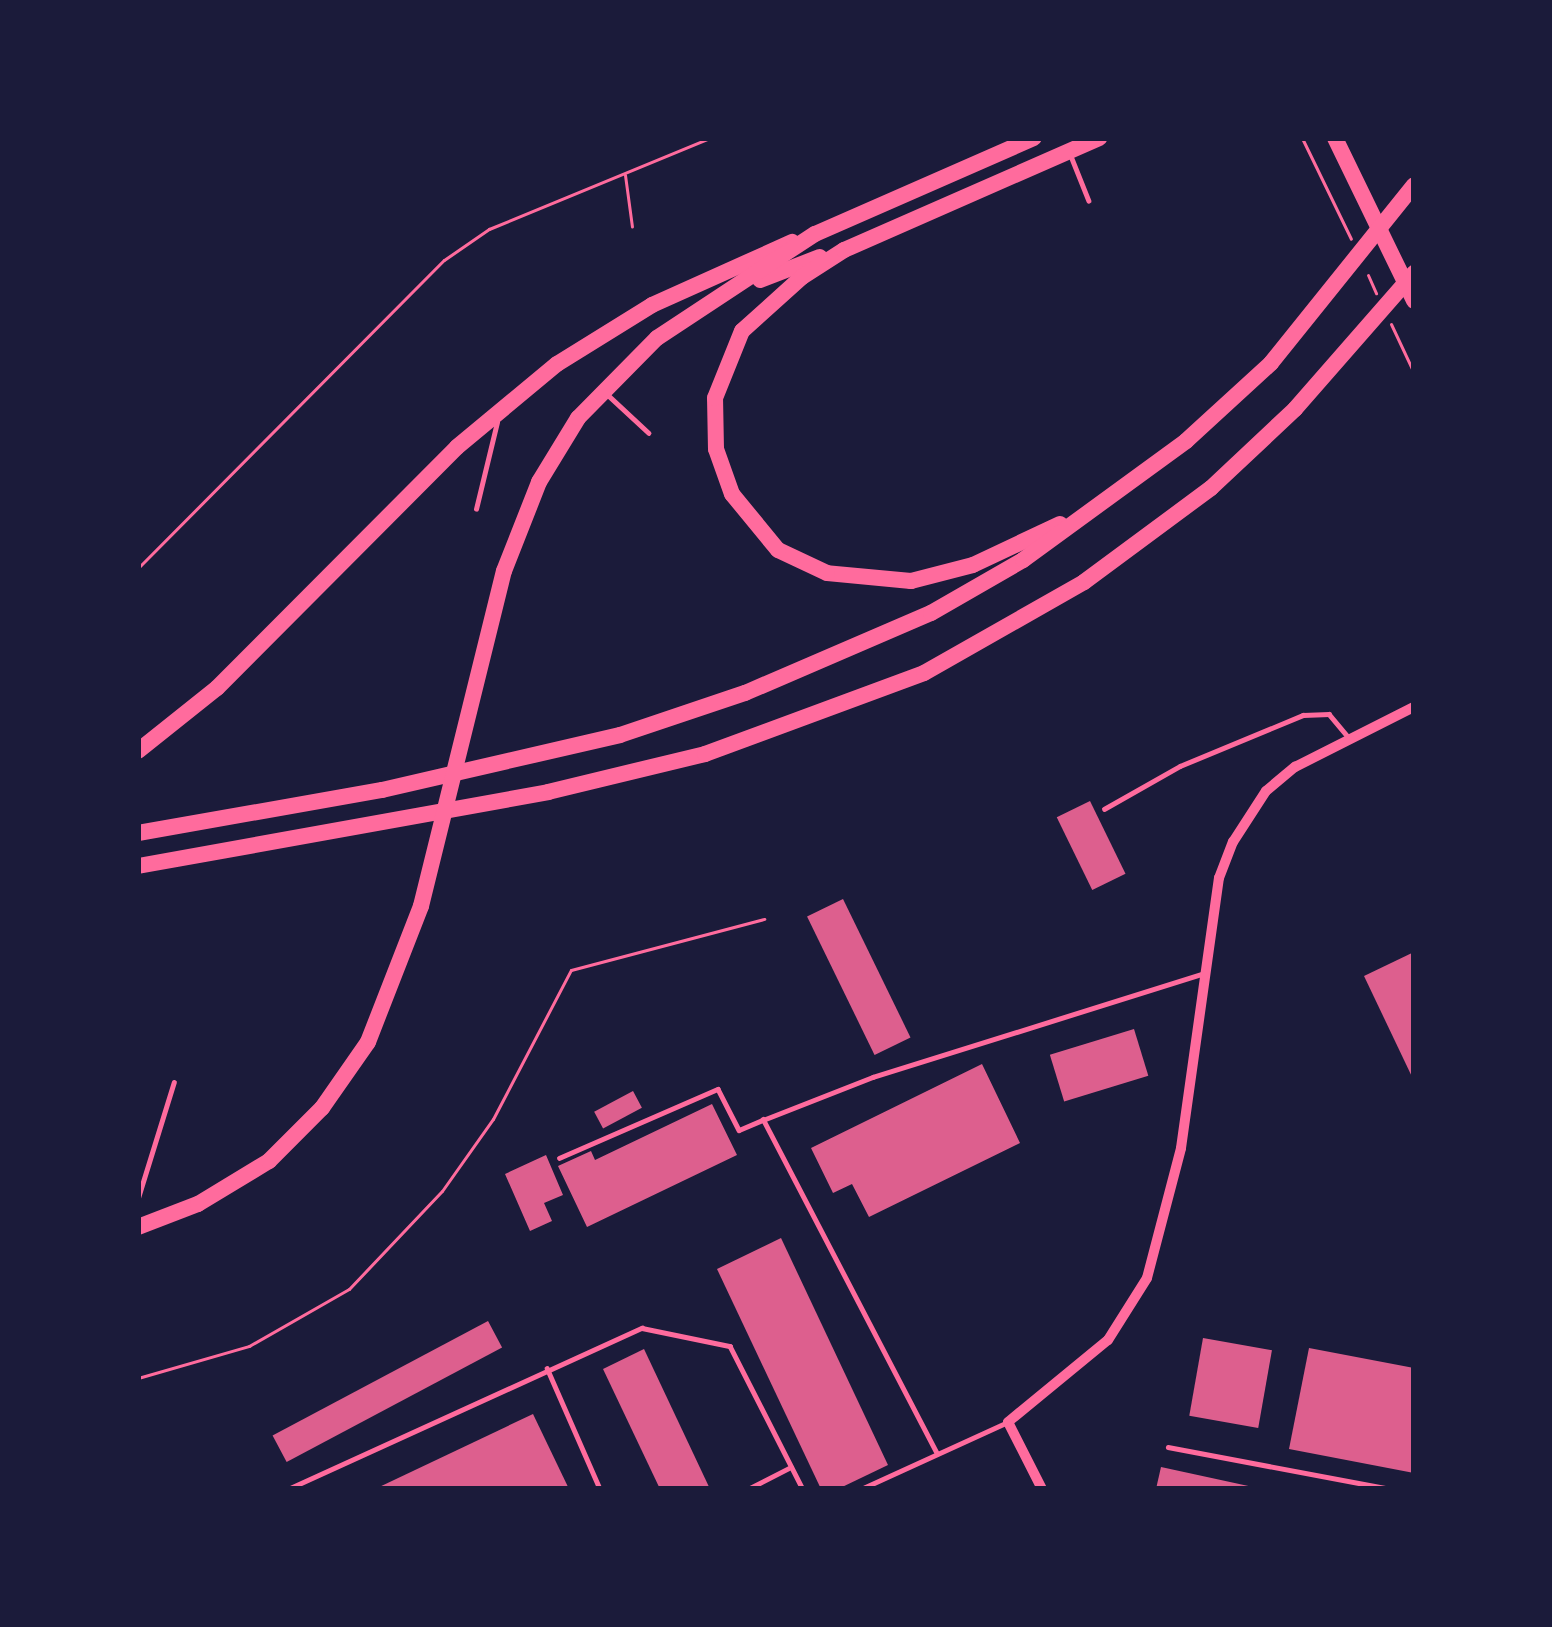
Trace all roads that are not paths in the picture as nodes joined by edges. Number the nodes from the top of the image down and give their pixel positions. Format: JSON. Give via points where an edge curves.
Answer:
{"nodes":[{"id":1,"x":1034,"y":138,"type":"edge"},
{"id":2,"x":1099,"y":138,"type":"edge"},
{"id":3,"x":1335,"y":138,"type":"edge"},
{"id":4,"x":1069,"y":151,"type":"junction"},
{"id":5,"x":1414,"y":184,"type":"edge"},
{"id":6,"x":1089,"y":201,"type":"dead end"},
{"id":7,"x":815,"y":234,"type":"junction"},
{"id":8,"x":844,"y":250,"type":"junction"},
{"id":9,"x":1414,"y":272,"type":"edge"},
{"id":10,"x":716,"y":300,"type":"junction"},
{"id":11,"x":1414,"y":301,"type":"edge"},
{"id":12,"x":603,"y":390,"type":"junction"},
{"id":13,"x":500,"y":409,"type":"junction"},
{"id":14,"x":649,"y":433,"type":"dead end"},
{"id":15,"x":1115,"y":498,"type":"junction"},
{"id":16,"x":476,"y":509,"type":"dead end"},
{"id":17,"x":1414,"y":707,"type":"edge"},
{"id":18,"x":1350,"y":739,"type":"junction"},
{"id":19,"x":138,"y":751,"type":"edge"},
{"id":20,"x":1104,"y":809,"type":"dead end"},
{"id":21,"x":138,"y":833,"type":"edge"},
{"id":22,"x":138,"y":866,"type":"edge"},
{"id":23,"x":1208,"y":972,"type":"junction"},
{"id":24,"x":174,"y":1082,"type":"dead end"},
{"id":25,"x":764,"y":1120,"type":"junction"},
{"id":26,"x":560,"y":1158,"type":"dead end"},
{"id":27,"x":138,"y":1198,"type":"edge"},
{"id":28,"x":138,"y":1227,"type":"edge"},
{"id":29,"x":547,"y":1368,"type":"junction"},
{"id":30,"x":1008,"y":1422,"type":"junction"},
{"id":31,"x":1168,"y":1447,"type":"dead end"},
{"id":32,"x":937,"y":1454,"type":"junction"},
{"id":33,"x":791,"y":1467,"type":"junction"},
{"id":34,"x":288,"y":1489,"type":"edge"},
{"id":35,"x":600,"y":1489,"type":"edge"},
{"id":36,"x":748,"y":1489,"type":"edge"},
{"id":37,"x":803,"y":1489,"type":"edge"},
{"id":38,"x":861,"y":1489,"type":"edge"},
{"id":39,"x":1042,"y":1489,"type":"edge"},
{"id":40,"x":1390,"y":1489,"type":"edge"}],
"edges":[{"from":1,"to":7,"type":"main road"},
{"from":2,"to":4,"type":"main road"},
{"from":3,"to":11,"type":"main road"},
{"from":4,"to":6,"type":"lane"},
{"from":4,"to":8,"type":"main road"},
{"from":5,"to":15,"type":"main road","via":[[1270,363]]},
{"from":7,"to":10,"type":"main road"},
{"from":7,"to":13,"type":"main road","via":[[652,304]]},
{"from":8,"to":10,"type":"main road"},
{"from":8,"to":15,"type":"main road","via":[[757,314],[721,370],[713,420],[722,470],[747,518],[778,550],[854,580],[910,581],[973,565]]},
{"from":9,"to":22,"type":"main road","via":[[1295,409],[1211,488],[1084,582],[924,673],[788,729],[665,764]]},
{"from":10,"to":12,"type":"main road","via":[[657,338]]},
{"from":12,"to":14,"type":"lane"},
{"from":12,"to":28,"type":"main road","via":[[556,450],[520,524],[421,906],[387,1006],[322,1108],[241,1180]]},
{"from":13,"to":16,"type":"lane"},
{"from":13,"to":19,"type":"main road","via":[[268,640]]},
{"from":15,"to":21,"type":"main road","via":[[931,613],[706,707],[487,768]]},
{"from":17,"to":18,"type":"street"},
{"from":18,"to":20,"type":"lane","via":[[1329,714],[1303,715],[1180,766]]},
{"from":18,"to":23,"type":"street","via":[[1295,767],[1246,817],[1220,878]]},
{"from":23,"to":25,"type":"lane","via":[[873,1077]]},
{"from":23,"to":30,"type":"street","via":[[1181,1148],[1147,1278],[1108,1340]]},
{"from":24,"to":27,"type":"lane"},
{"from":25,"to":26,"type":"lane","via":[[739,1130],[718,1089]]},
{"from":25,"to":32,"type":"lane"},
{"from":29,"to":33,"type":"lane","via":[[628,1330],[720,1338]]},
{"from":29,"to":34,"type":"lane"},
{"from":29,"to":35,"type":"lane"},
{"from":30,"to":32,"type":"lane"},
{"from":30,"to":39,"type":"street"},
{"from":31,"to":40,"type":"lane"},
{"from":32,"to":38,"type":"lane"},
{"from":33,"to":36,"type":"lane"},
{"from":33,"to":37,"type":"lane"}]}
